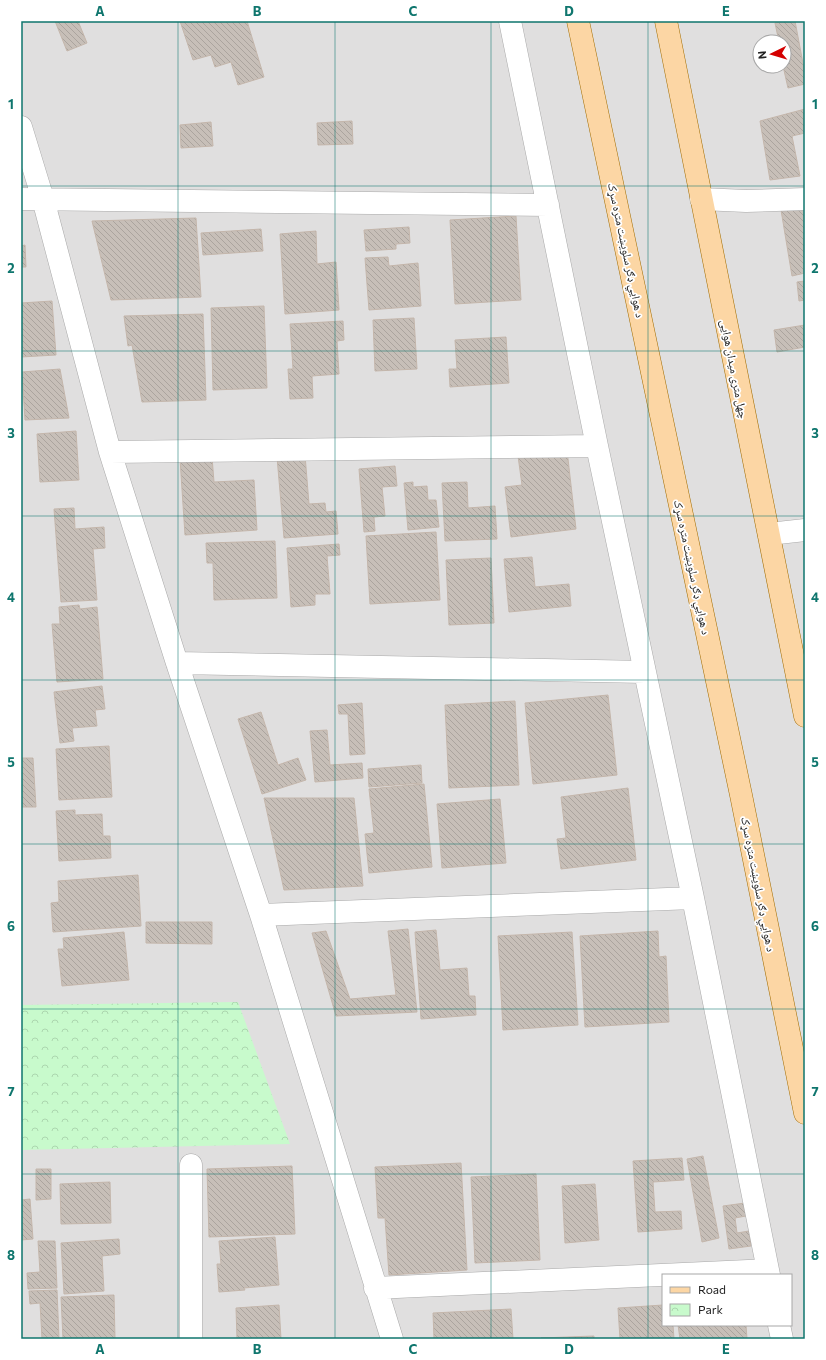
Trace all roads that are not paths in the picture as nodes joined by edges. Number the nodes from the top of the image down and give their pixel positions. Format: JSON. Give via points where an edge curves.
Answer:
{"nodes":[{"id":1,"x":510,"y":21,"type":"edge"},
{"id":2,"x":578,"y":21,"type":"edge"},
{"id":3,"x":666,"y":21,"type":"edge"},
{"id":4,"x":21,"y":127,"type":"edge"},
{"id":5,"x":21,"y":199,"type":"edge"},
{"id":6,"x":43,"y":199,"type":"junction"},
{"id":7,"x":701,"y":199,"type":"junction"},
{"id":8,"x":805,"y":199,"type":"edge"},
{"id":9,"x":548,"y":205,"type":"junction"},
{"id":10,"x":597,"y":446,"type":"junction"},
{"id":11,"x":110,"y":452,"type":"junction"},
{"id":12,"x":805,"y":530,"type":"edge"},
{"id":13,"x":769,"y":534,"type":"junction"},
{"id":14,"x":799,"y":652,"type":"edge"},
{"id":15,"x":177,"y":663,"type":"junction"},
{"id":16,"x":645,"y":672,"type":"junction"},
{"id":17,"x":805,"y":716,"type":"edge"},
{"id":18,"x":694,"y":898,"type":"junction"},
{"id":19,"x":261,"y":915,"type":"junction"},
{"id":20,"x":805,"y":1114,"type":"edge"},
{"id":21,"x":191,"y":1165,"type":"dead end"},
{"id":22,"x":769,"y":1273,"type":"edge"},
{"id":23,"x":743,"y":1274,"type":"edge"},
{"id":24,"x":662,"y":1277,"type":"edge"},
{"id":25,"x":375,"y":1288,"type":"junction"},
{"id":26,"x":779,"y":1326,"type":"edge"},
{"id":27,"x":191,"y":1339,"type":"edge"},
{"id":28,"x":392,"y":1339,"type":"edge"},
{"id":29,"x":782,"y":1339,"type":"edge"}],
"edges":[{"from":1,"to":9,"type":"street"},
{"from":2,"to":20,"type":"main road","name":"د هوايي ډګر سلویښت متره سړک","via":[[741,795]]},
{"from":3,"to":7,"type":"main road","name":"چهل متری میدان هوایی"},
{"from":4,"to":6,"type":"street"},
{"from":5,"to":6,"type":"street"},
{"from":6,"to":9,"type":"street"},
{"from":6,"to":11,"type":"street"},
{"from":7,"to":8,"type":"street"},
{"from":7,"to":13,"type":"main road","name":"چهل متری میدان هوایی"},
{"from":9,"to":10,"type":"street"},
{"from":10,"to":11,"type":"street"},
{"from":10,"to":16,"type":"street"},
{"from":11,"to":15,"type":"street"},
{"from":12,"to":13,"type":"street"},
{"from":13,"to":14,"type":"main road","name":"چهل متری میدان هوایی"},
{"from":14,"to":17,"type":"main road","name":"چهل متری میدان هوایی"},
{"from":15,"to":16,"type":"street"},
{"from":15,"to":19,"type":"street"},
{"from":16,"to":18,"type":"street"},
{"from":18,"to":19,"type":"street"},
{"from":18,"to":22,"type":"street"},
{"from":19,"to":25,"type":"street"},
{"from":21,"to":27,"type":"street"},
{"from":22,"to":23,"type":"street"},
{"from":24,"to":25,"type":"street"},
{"from":25,"to":28,"type":"street"},
{"from":26,"to":29,"type":"street"}]}
